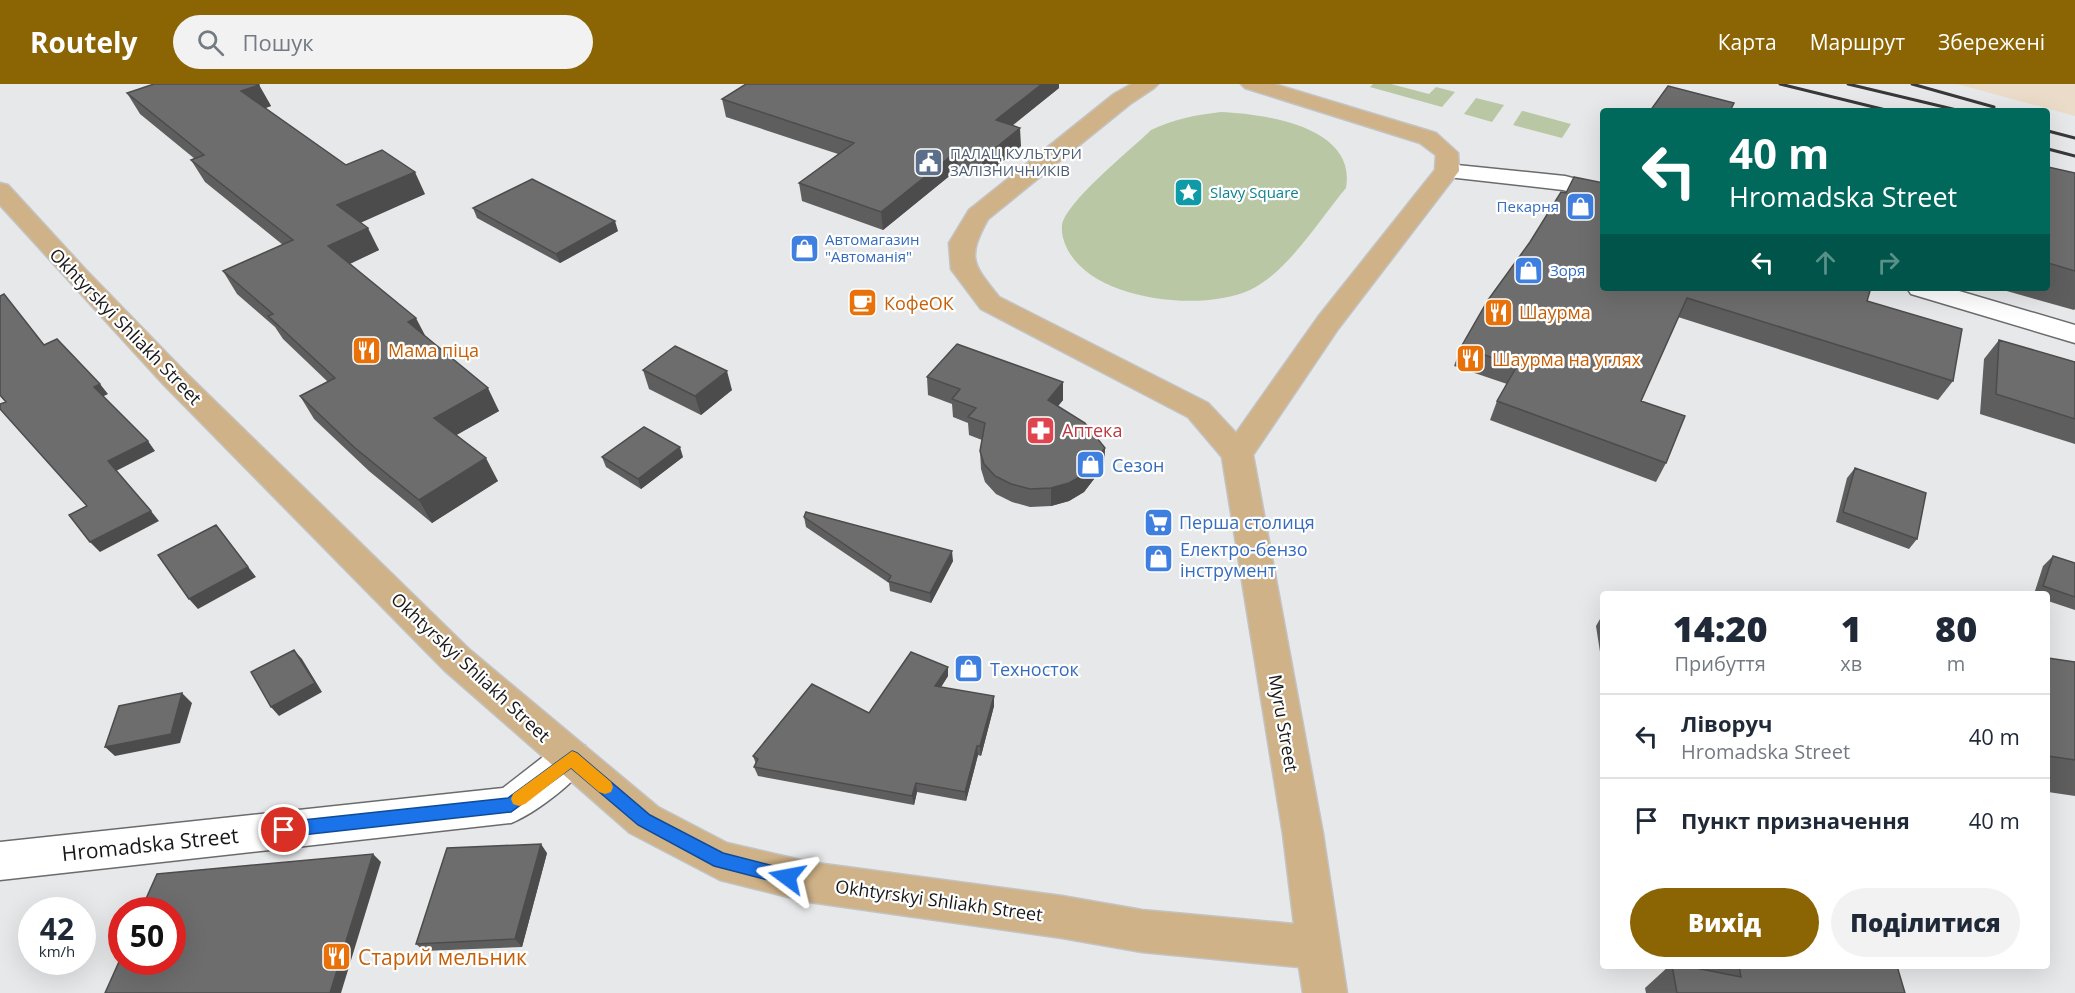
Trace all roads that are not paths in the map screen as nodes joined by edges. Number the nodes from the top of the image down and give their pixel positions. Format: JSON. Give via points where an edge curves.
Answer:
{"nodes":[{"id":1,"x":1147,"y":84,"type":"edge"},
{"id":2,"x":1252,"y":84,"type":"edge"},
{"id":3,"x":1447,"y":171,"type":"junction"},
{"id":4,"x":0,"y":190,"type":"edge"},
{"id":5,"x":1600,"y":193,"type":"edge"},
{"id":6,"x":1930,"y":291,"type":"edge"},
{"id":7,"x":2075,"y":334,"type":"edge"},
{"id":8,"x":1237,"y":454,"type":"junction"},
{"id":9,"x":572,"y":758,"type":"junction"},
{"id":10,"x":0,"y":861,"type":"edge"},
{"id":11,"x":1320,"y":948,"type":"junction"},
{"id":12,"x":1325,"y":993,"type":"edge"}],
"edges":[{"from":1,"to":8,"type":"main road","via":[[1122,99],[978,215],[962,243],[964,269],[990,303],[1198,410]]},
{"from":2,"to":3,"type":"main road","via":[[1428,138],[1447,153]]},
{"from":3,"to":5,"type":"street","via":[[1565,183]]},
{"from":3,"to":8,"type":"main road","via":[[1328,323]]},
{"from":4,"to":9,"type":"main road","name":"Okhtyrskyi Shliakh Street","via":[[174,378],[457,660]]},
{"from":6,"to":7,"type":"street"},
{"from":8,"to":11,"type":"main road","name":"Myru Street"},
{"from":9,"to":10,"type":"street","name":"Hromadska Street","via":[[511,805]]},
{"from":9,"to":11,"type":"main road","name":"Okhtyrskyi Shliakh Street","via":[[644,820],[720,861],[809,882],[1142,931]]},
{"from":11,"to":12,"type":"main road","name":"Myru Street"}]}
